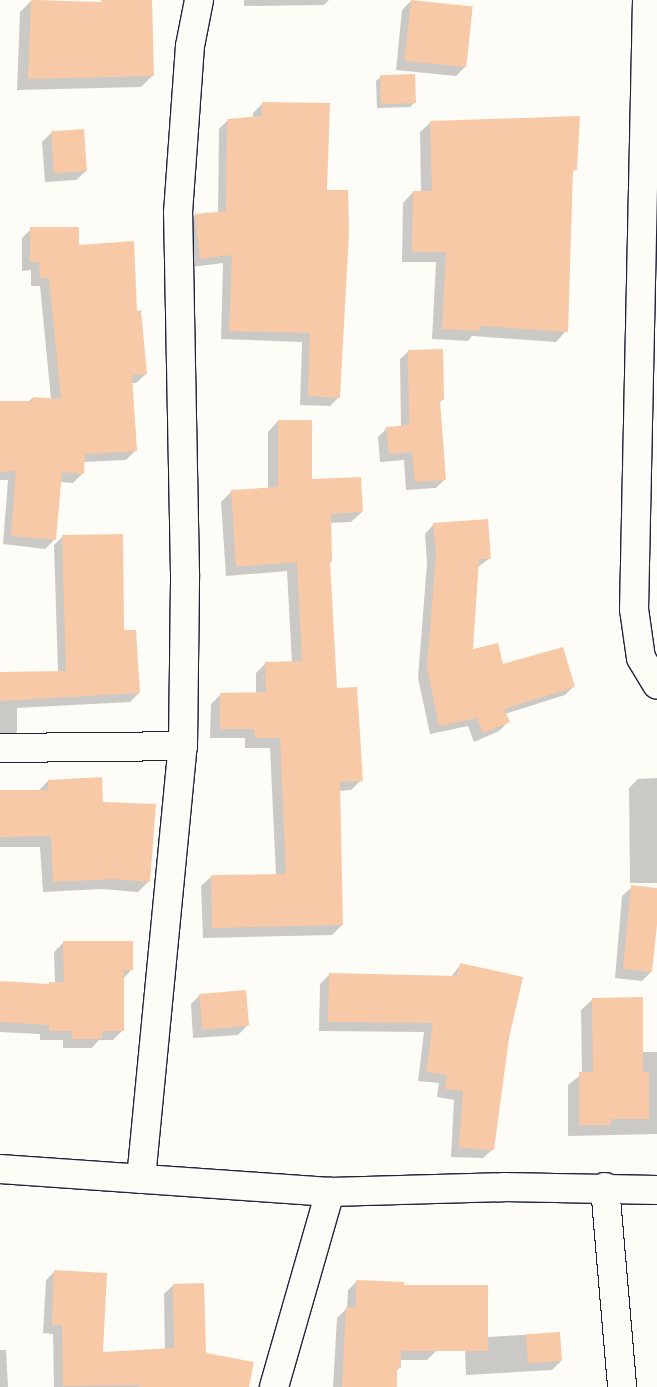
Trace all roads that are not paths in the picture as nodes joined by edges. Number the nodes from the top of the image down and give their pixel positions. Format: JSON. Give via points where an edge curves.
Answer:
{"nodes":[{"id":1,"x":200,"y":0,"type":"edge"},
{"id":2,"x":647,"y":0,"type":"edge"},
{"id":3,"x":651,"y":80,"type":"edge"},
{"id":4,"x":657,"y":685,"type":"edge"},
{"id":5,"x":183,"y":746,"type":"junction"},
{"id":6,"x":0,"y":748,"type":"edge"},
{"id":7,"x":0,"y":1169,"type":"edge"},
{"id":8,"x":141,"y":1179,"type":"junction"},
{"id":9,"x":605,"y":1187,"type":"junction"},
{"id":10,"x":657,"y":1190,"type":"edge"},
{"id":11,"x":330,"y":1192,"type":"junction"},
{"id":12,"x":274,"y":1387,"type":"edge"},
{"id":13,"x":622,"y":1387,"type":"edge"}],
"edges":[{"from":1,"to":5,"type":"street","via":[[190,46],[178,213],[185,573]]},
{"from":2,"to":3,"type":"street"},
{"from":3,"to":4,"type":"street","via":[[634,609],[641,658]]},
{"from":5,"to":6,"type":"street"},
{"from":5,"to":8,"type":"street"},
{"from":7,"to":8,"type":"street"},
{"from":8,"to":11,"type":"street"},
{"from":9,"to":10,"type":"street"},
{"from":9,"to":11,"type":"street"},
{"from":9,"to":13,"type":"street"},
{"from":11,"to":12,"type":"street"}]}
